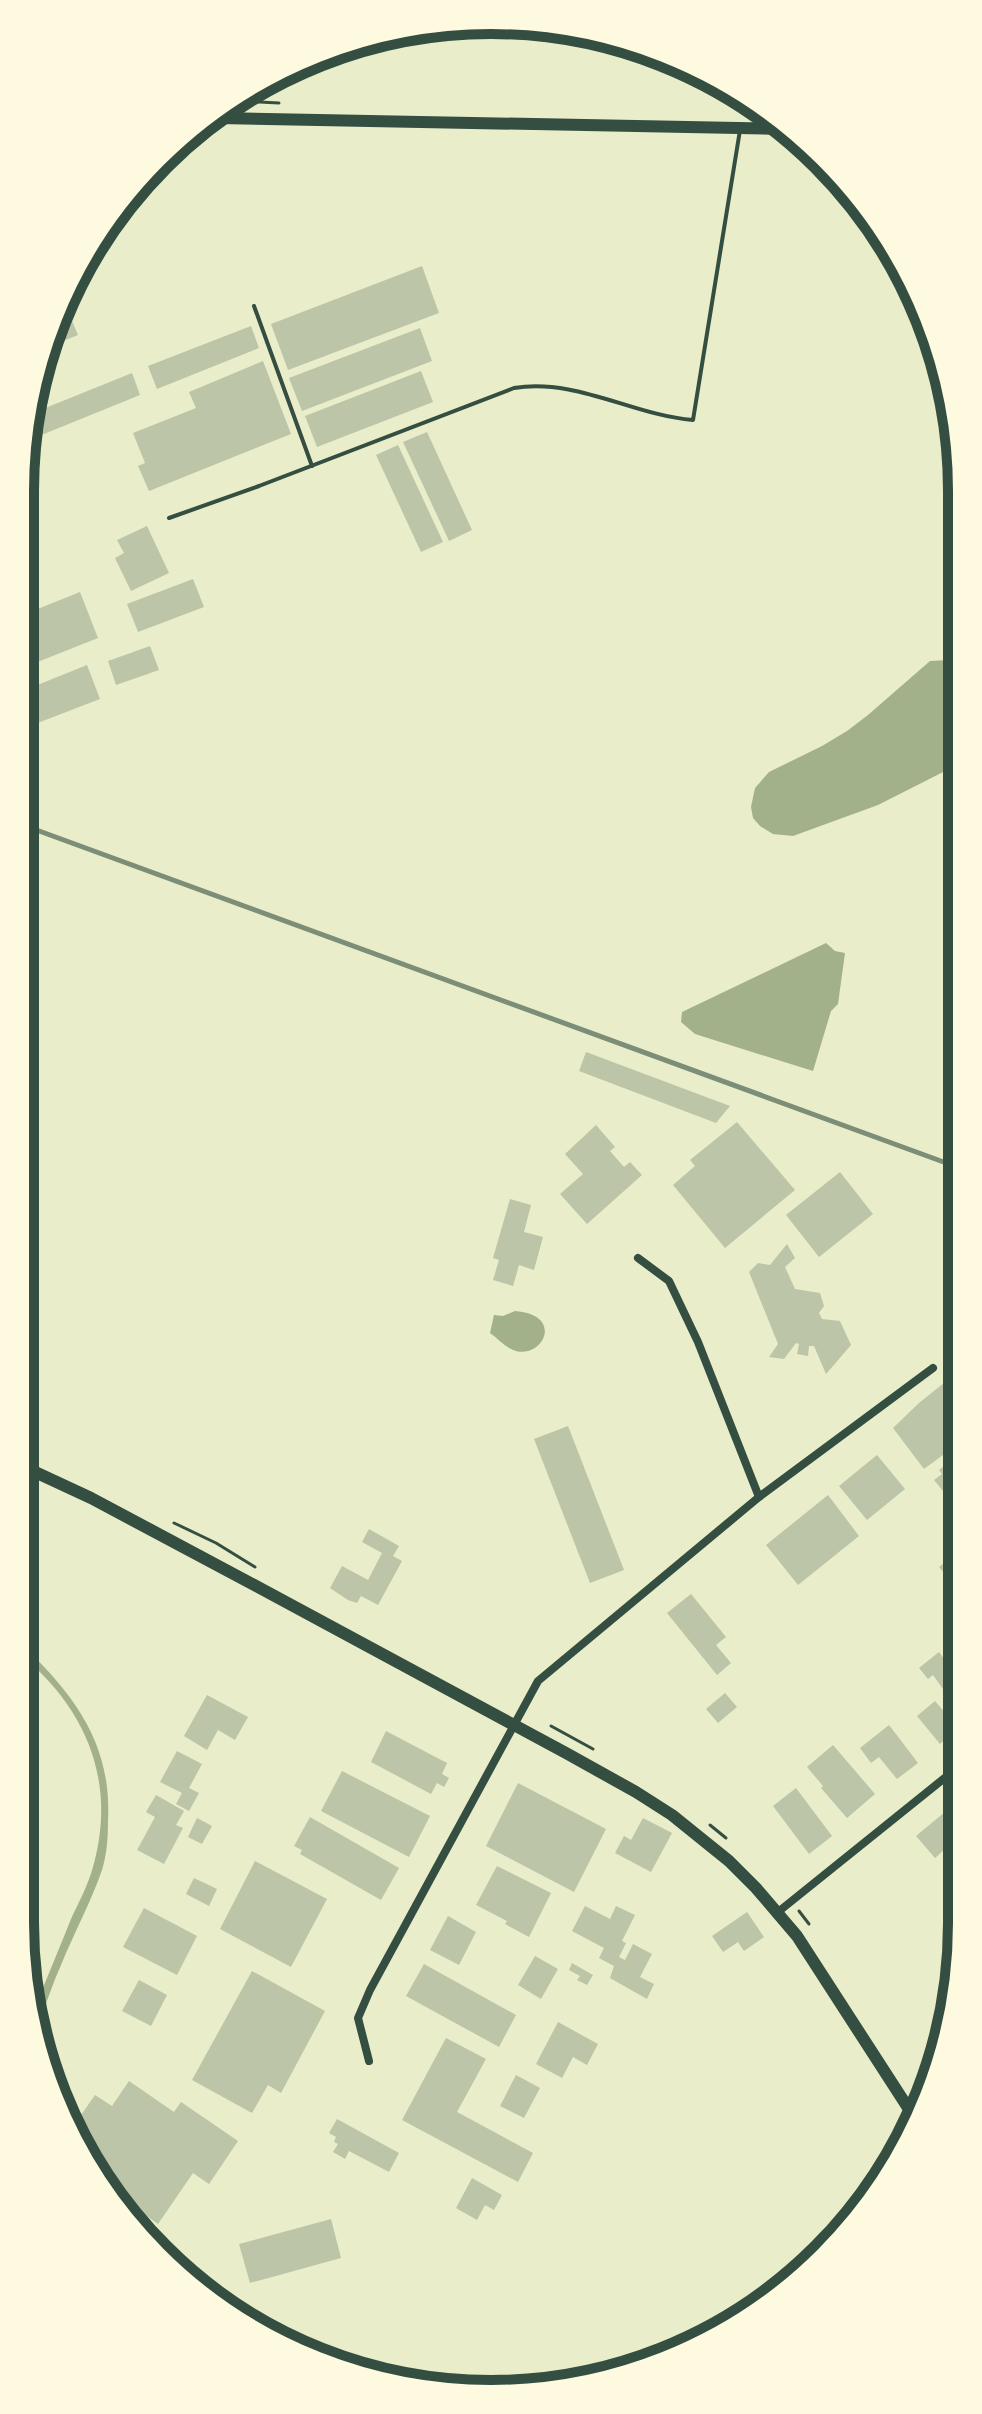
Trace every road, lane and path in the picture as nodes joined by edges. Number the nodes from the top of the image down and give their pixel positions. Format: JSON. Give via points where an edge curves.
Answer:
{"nodes":[{"id":1,"x":227,"y":118,"type":"edge"},
{"id":2,"x":741,"y":128,"type":"junction"},
{"id":3,"x":770,"y":129,"type":"edge"},
{"id":4,"x":254,"y":306,"type":"dead end"},
{"id":5,"x":312,"y":466,"type":"junction"},
{"id":6,"x":169,"y":518,"type":"dead end"},
{"id":7,"x":638,"y":1258,"type":"dead end"},
{"id":8,"x":933,"y":1368,"type":"dead end"},
{"id":9,"x":34,"y":1472,"type":"edge"},
{"id":10,"x":759,"y":1497,"type":"junction"},
{"id":11,"x":513,"y":1726,"type":"junction"},
{"id":12,"x":948,"y":1775,"type":"edge"},
{"id":13,"x":778,"y":1912,"type":"junction"},
{"id":14,"x":369,"y":2061,"type":"dead end"},
{"id":15,"x":908,"y":2108,"type":"edge"}],
"edges":[{"from":1,"to":2,"type":"main road"},
{"from":2,"to":3,"type":"main road"},
{"from":2,"to":5,"type":"lane","via":[[693,420],[577,389],[533,385]]},
{"from":4,"to":5,"type":"lane"},
{"from":5,"to":6,"type":"lane"},
{"from":7,"to":10,"type":"street","via":[[669,1281]]},
{"from":8,"to":10,"type":"street"},
{"from":9,"to":11,"type":"main road"},
{"from":10,"to":11,"type":"street","via":[[538,1681]]},
{"from":11,"to":13,"type":"main road","via":[[672,1815],[729,1861]]},
{"from":11,"to":14,"type":"street","via":[[370,1990],[358,2018]]},
{"from":12,"to":13,"type":"street"},
{"from":13,"to":15,"type":"main road"}]}
